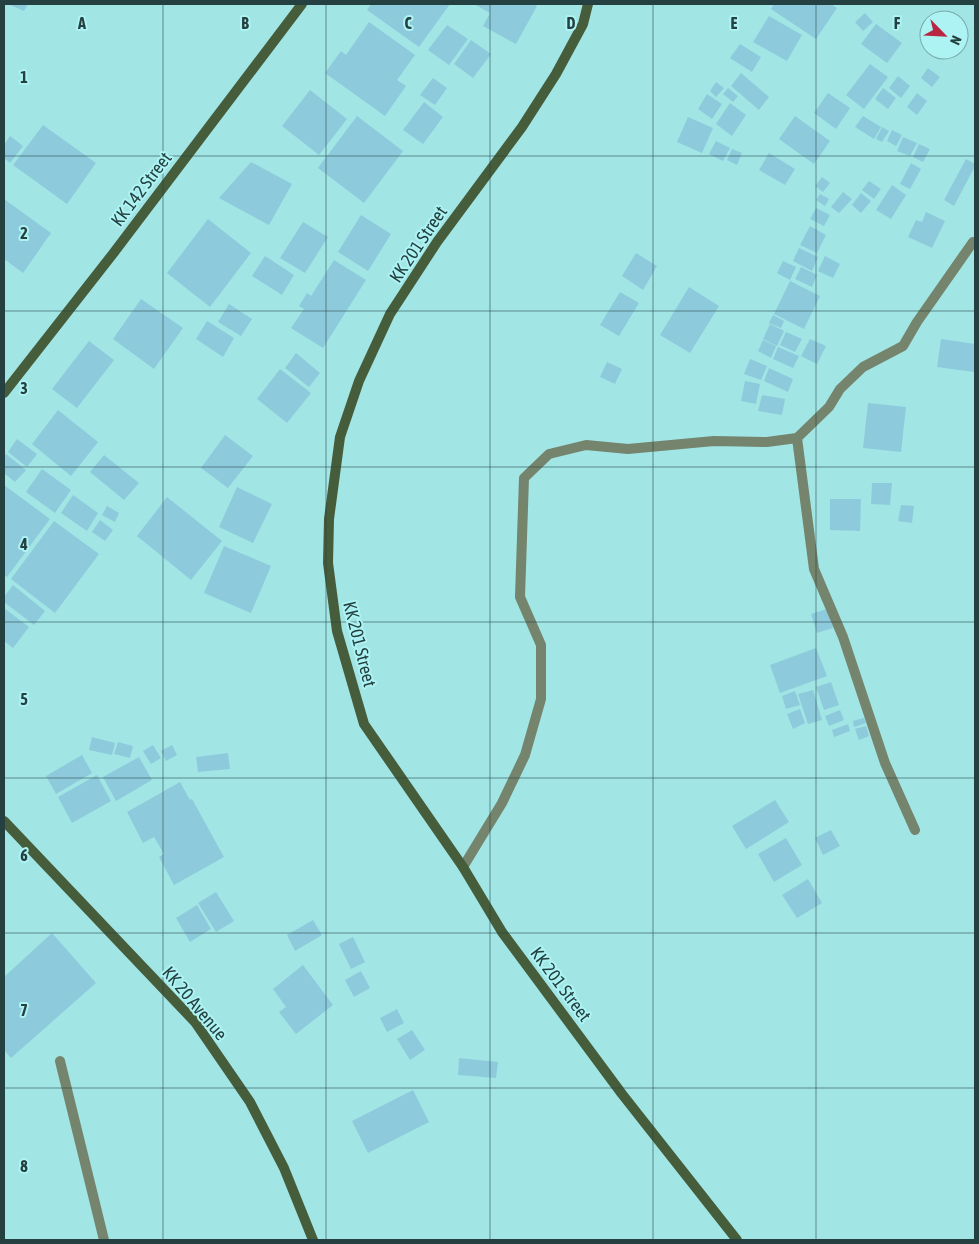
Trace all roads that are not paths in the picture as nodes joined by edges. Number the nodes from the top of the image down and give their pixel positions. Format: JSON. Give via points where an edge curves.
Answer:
{"nodes":[{"id":1,"x":302,"y":4,"type":"edge"},
{"id":2,"x":588,"y":4,"type":"edge"},
{"id":3,"x":975,"y":242,"type":"edge"},
{"id":4,"x":4,"y":393,"type":"edge"},
{"id":5,"x":797,"y":438,"type":"junction"},
{"id":6,"x":4,"y":821,"type":"edge"},
{"id":7,"x":915,"y":830,"type":"dead end"},
{"id":8,"x":463,"y":868,"type":"junction"},
{"id":9,"x":60,"y":1061,"type":"dead end"},
{"id":10,"x":104,"y":1240,"type":"edge"},
{"id":11,"x":313,"y":1240,"type":"edge"},
{"id":12,"x":737,"y":1240,"type":"edge"}],
"edges":[{"from":1,"to":4,"type":"main road","name":"KK 142 Street"},
{"from":2,"to":8,"type":"main road","name":"KK 201 Street","via":[[582,24],[551,82],[390,314],[359,381],[340,437],[329,519],[328,563],[337,631],[364,724]]},
{"from":3,"to":5,"type":"street","via":[[903,346],[863,366],[840,389],[830,407]]},
{"from":5,"to":7,"type":"street","via":[[814,569],[843,637],[886,763]]},
{"from":5,"to":8,"type":"street","via":[[628,449],[586,445],[549,454],[524,478],[520,597],[542,645],[541,699],[525,755],[502,803]]},
{"from":6,"to":11,"type":"main road","name":"KK 20 Avenue","via":[[195,1022],[250,1102],[284,1168]]},
{"from":8,"to":12,"type":"main road","name":"KK 201 Street","via":[[502,932],[622,1094]]},
{"from":9,"to":10,"type":"street"}]}
